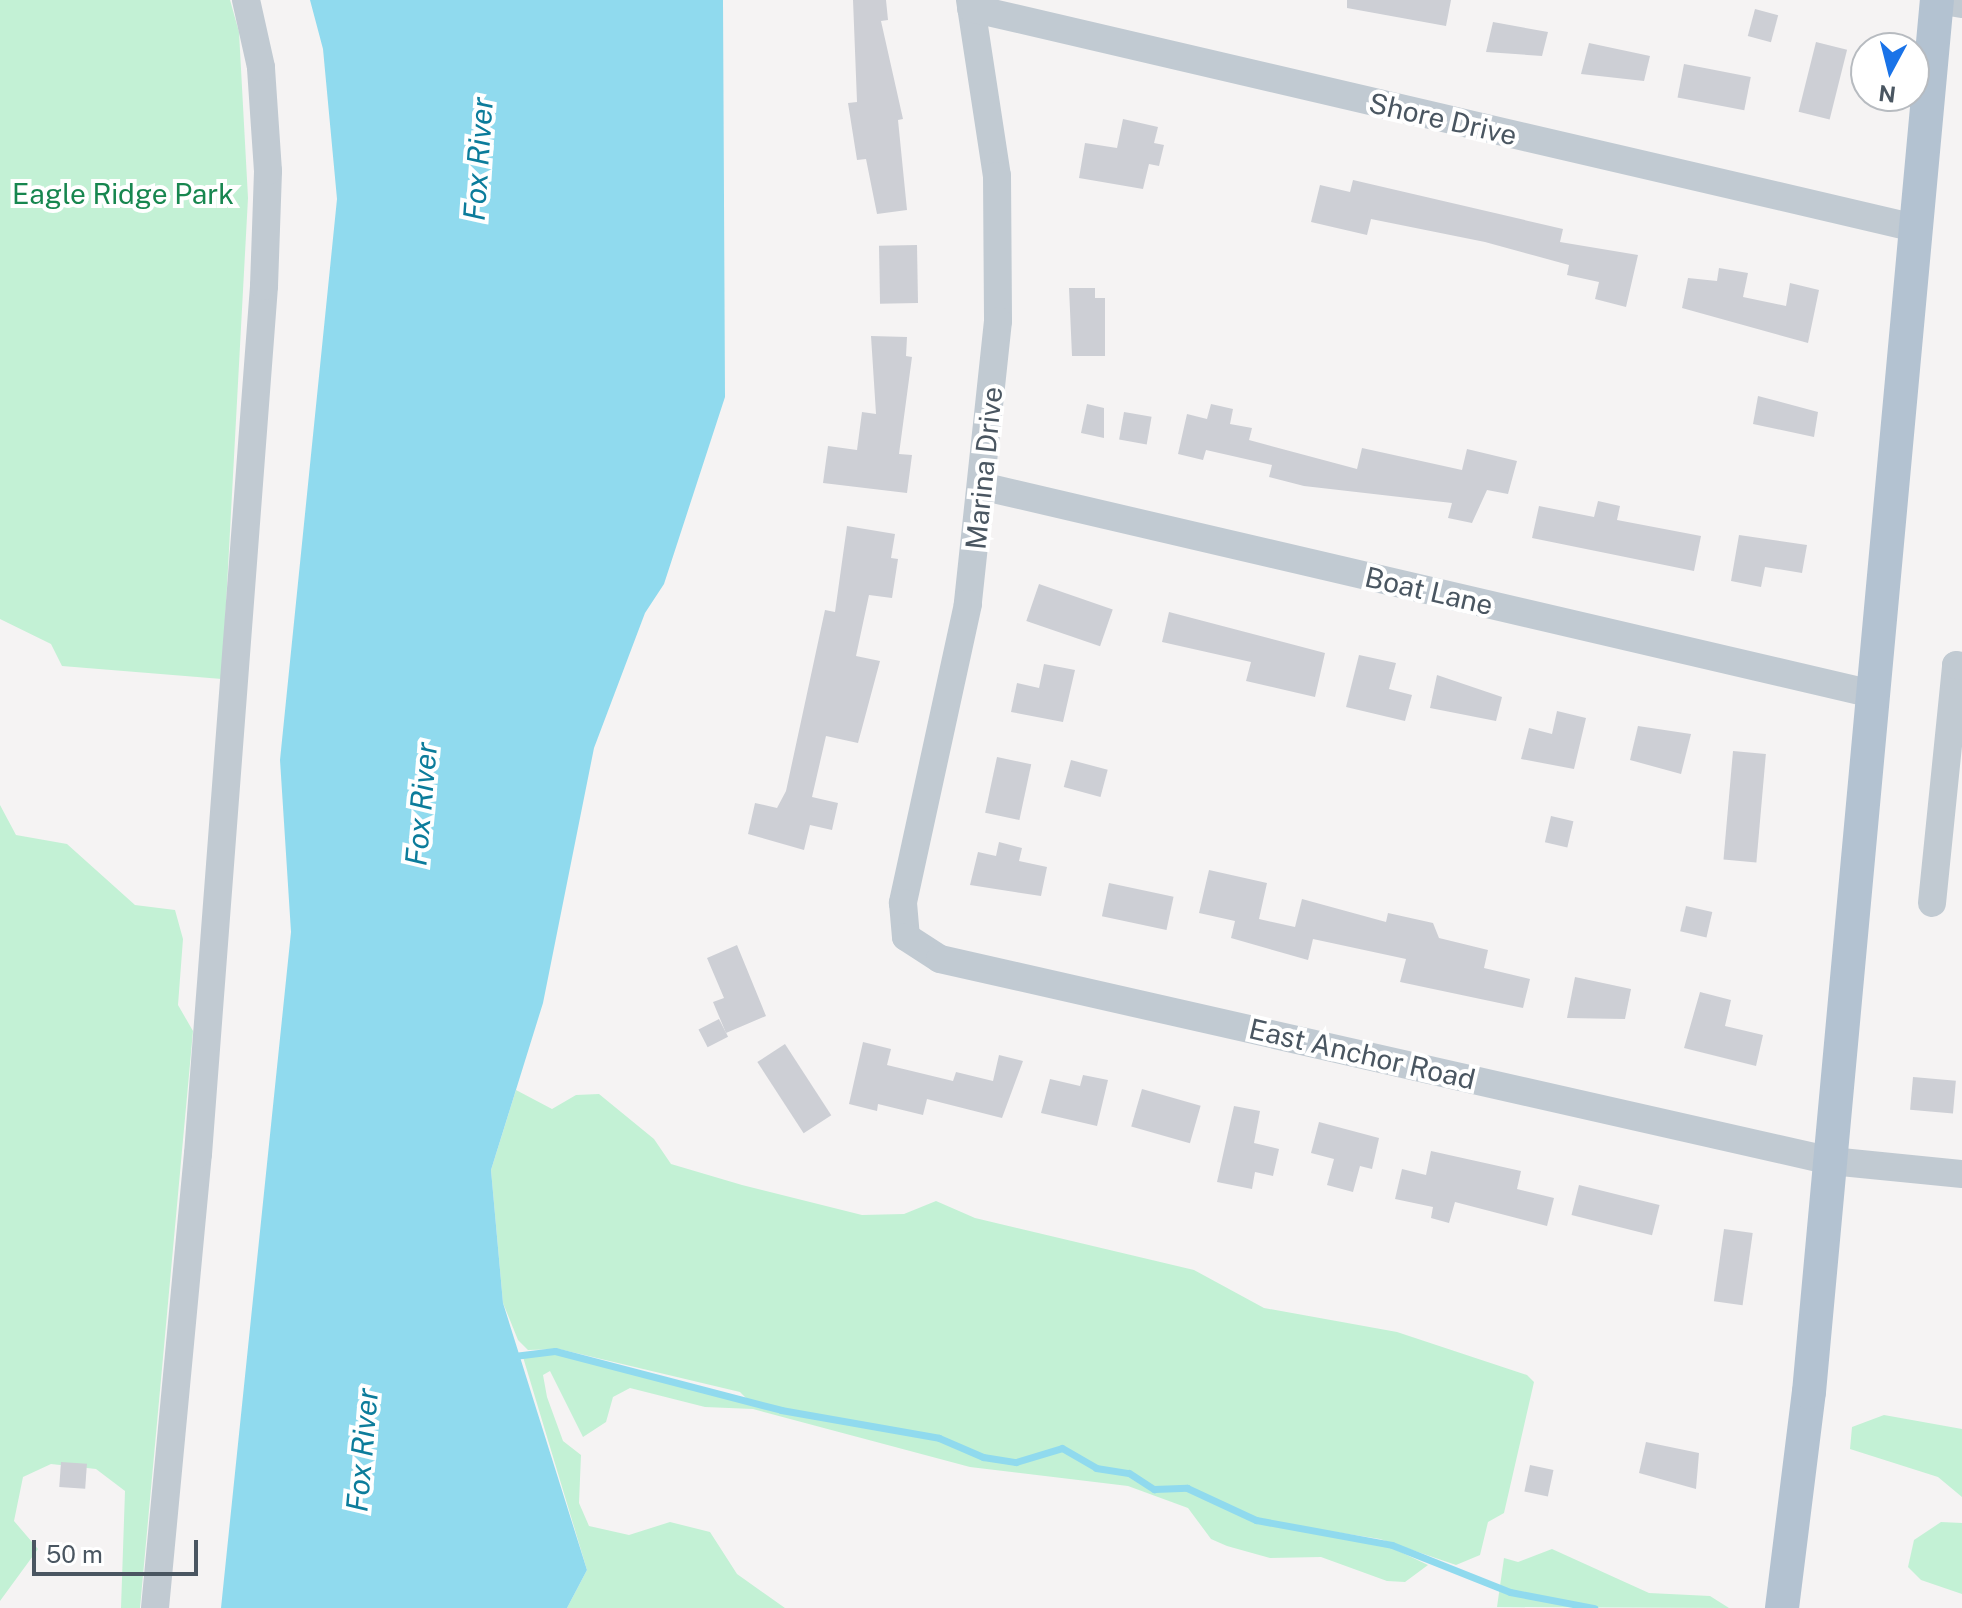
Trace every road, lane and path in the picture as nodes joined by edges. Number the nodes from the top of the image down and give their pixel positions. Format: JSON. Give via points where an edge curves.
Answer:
{"nodes":[{"id":1,"x":246,"y":0,"type":"edge"},
{"id":2,"x":1937,"y":0,"type":"edge"},
{"id":3,"x":970,"y":4,"type":"edge"},
{"id":4,"x":1962,"y":4,"type":"edge"},
{"id":5,"x":1916,"y":228,"type":"junction"},
{"id":6,"x":985,"y":487,"type":"junction"},
{"id":7,"x":1962,"y":666,"type":"edge"},
{"id":8,"x":1873,"y":694,"type":"junction"},
{"id":9,"x":1932,"y":903,"type":"dead end"},
{"id":10,"x":902,"y":930,"type":"joint"},
{"id":11,"x":1831,"y":1161,"type":"junction"},
{"id":12,"x":1962,"y":1174,"type":"edge"},
{"id":13,"x":155,"y":1608,"type":"edge"},
{"id":14,"x":1782,"y":1608,"type":"edge"}],
"edges":[{"from":1,"to":13,"type":"street","via":[[261,67],[267,156],[263,301]]},
{"from":2,"to":4,"type":"street"},
{"from":2,"to":5,"type":"main road"},
{"from":3,"to":5,"type":"street","name":"Shore Drive"},
{"from":3,"to":6,"type":"street","name":"Marina Drive","via":[[997,176],[998,321]]},
{"from":5,"to":8,"type":"main road"},
{"from":6,"to":8,"type":"street","name":"Boat Lane"},
{"from":6,"to":10,"type":"street","name":"Marina Drive"},
{"from":7,"to":9,"type":"street","via":[[1956,665]]},
{"from":8,"to":11,"type":"main road"},
{"from":10,"to":11,"type":"street","name":"East Anchor Road","via":[[940,959]]},
{"from":11,"to":12,"type":"street","name":"East Anchor Road"},
{"from":11,"to":14,"type":"main road"}]}
